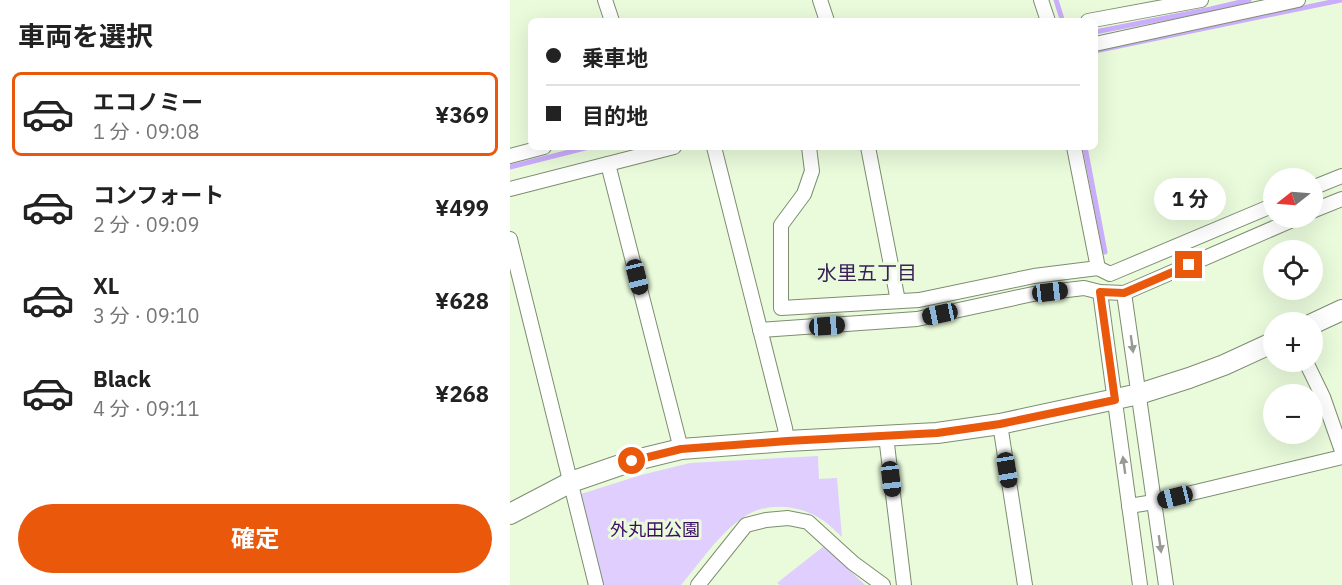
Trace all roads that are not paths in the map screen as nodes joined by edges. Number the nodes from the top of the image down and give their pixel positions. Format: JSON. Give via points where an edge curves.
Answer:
{"nodes":[{"id":1,"x":605,"y":0,"type":"edge"},
{"id":2,"x":820,"y":0,"type":"edge"},
{"id":3,"x":1041,"y":0,"type":"edge"},
{"id":4,"x":1201,"y":0,"type":"edge"},
{"id":5,"x":1298,"y":0,"type":"edge"},
{"id":6,"x":611,"y":18,"type":"edge"},
{"id":7,"x":826,"y":18,"type":"edge"},
{"id":8,"x":1047,"y":18,"type":"edge"},
{"id":9,"x":1098,"y":19,"type":"edge"},
{"id":10,"x":1098,"y":43,"type":"edge"},
{"id":11,"x":533,"y":150,"type":"edge"},
{"id":12,"x":662,"y":150,"type":"edge"},
{"id":13,"x":715,"y":150,"type":"edge"},
{"id":14,"x":810,"y":150,"type":"edge"},
{"id":15,"x":869,"y":150,"type":"edge"},
{"id":16,"x":1075,"y":150,"type":"edge"},
{"id":17,"x":510,"y":156,"type":"edge"},
{"id":18,"x":608,"y":164,"type":"junction"},
{"id":19,"x":1342,"y":176,"type":"edge"},
{"id":20,"x":1323,"y":184,"type":"edge"},
{"id":21,"x":510,"y":189,"type":"edge"},
{"id":22,"x":1342,"y":199,"type":"edge"},
{"id":23,"x":1323,"y":206,"type":"edge"},
{"id":24,"x":1263,"y":210,"type":"edge"},
{"id":25,"x":1274,"y":228,"type":"edge"},
{"id":26,"x":510,"y":239,"type":"edge"},
{"id":27,"x":1098,"y":267,"type":"junction"},
{"id":28,"x":1100,"y":292,"type":"junction"},
{"id":29,"x":1124,"y":293,"type":"junction"},
{"id":30,"x":898,"y":301,"type":"junction"},
{"id":31,"x":1342,"y":310,"type":"edge"},
{"id":32,"x":1323,"y":319,"type":"edge"},
{"id":33,"x":760,"y":330,"type":"junction"},
{"id":34,"x":1263,"y":347,"type":"edge"},
{"id":35,"x":1311,"y":372,"type":"edge"},
{"id":36,"x":1139,"y":394,"type":"junction"},
{"id":37,"x":1115,"y":400,"type":"junction"},
{"id":38,"x":1000,"y":424,"type":"junction"},
{"id":39,"x":886,"y":436,"type":"junction"},
{"id":40,"x":787,"y":441,"type":"junction"},
{"id":41,"x":681,"y":449,"type":"junction"},
{"id":42,"x":1342,"y":451,"type":"edge"},
{"id":43,"x":1342,"y":457,"type":"edge"},
{"id":44,"x":571,"y":482,"type":"junction"},
{"id":45,"x":1154,"y":502,"type":"junction"},
{"id":46,"x":1129,"y":506,"type":"junction"},
{"id":47,"x":510,"y":514,"type":"edge"},
{"id":48,"x":596,"y":585,"type":"edge"},
{"id":49,"x":698,"y":585,"type":"edge"},
{"id":50,"x":883,"y":585,"type":"edge"},
{"id":51,"x":904,"y":585,"type":"edge"},
{"id":52,"x":1025,"y":585,"type":"edge"},
{"id":53,"x":1140,"y":585,"type":"edge"},
{"id":54,"x":1166,"y":585,"type":"edge"}],
"edges":[{"from":1,"to":6,"type":"street"},
{"from":2,"to":7,"type":"street"},
{"from":3,"to":8,"type":"street"},
{"from":4,"to":9,"type":"street"},
{"from":5,"to":10,"type":"street"},
{"from":11,"to":17,"type":"street"},
{"from":12,"to":18,"type":"street"},
{"from":13,"to":33,"type":"street"},
{"from":14,"to":30,"type":"street","via":[[812,171],[804,194],[781,225],[782,308]]},
{"from":15,"to":30,"type":"street"},
{"from":16,"to":27,"type":"street"},
{"from":18,"to":21,"type":"street"},
{"from":18,"to":41,"type":"street"},
{"from":19,"to":20,"type":"street"},
{"from":22,"to":23,"type":"street"},
{"from":24,"to":27,"type":"street","via":[[1110,274]]},
{"from":25,"to":29,"type":"street"},
{"from":26,"to":44,"type":"street"},
{"from":27,"to":30,"type":"street"},
{"from":28,"to":29,"type":"street"},
{"from":28,"to":33,"type":"street","via":[[1084,288],[1033,294],[917,319]]},
{"from":28,"to":37,"type":"street"},
{"from":29,"to":36,"type":"street","one_way":true},
{"from":31,"to":32,"type":"street"},
{"from":33,"to":40,"type":"street"},
{"from":34,"to":36,"type":"street"},
{"from":35,"to":42,"type":"street"},
{"from":36,"to":37,"type":"street"},
{"from":36,"to":45,"type":"street"},
{"from":37,"to":38,"type":"street"},
{"from":46,"to":37,"type":"street","one_way":true},
{"from":38,"to":39,"type":"street"},
{"from":38,"to":52,"type":"street"},
{"from":39,"to":40,"type":"street"},
{"from":39,"to":51,"type":"street"},
{"from":40,"to":41,"type":"street"},
{"from":41,"to":44,"type":"street"},
{"from":43,"to":45,"type":"street"},
{"from":44,"to":47,"type":"street"},
{"from":44,"to":48,"type":"street"},
{"from":45,"to":46,"type":"street"},
{"from":45,"to":54,"type":"street","one_way":true},
{"from":46,"to":53,"type":"street"},
{"from":49,"to":50,"type":"street","via":[[746,525],[788,518],[808,522]]}]}
